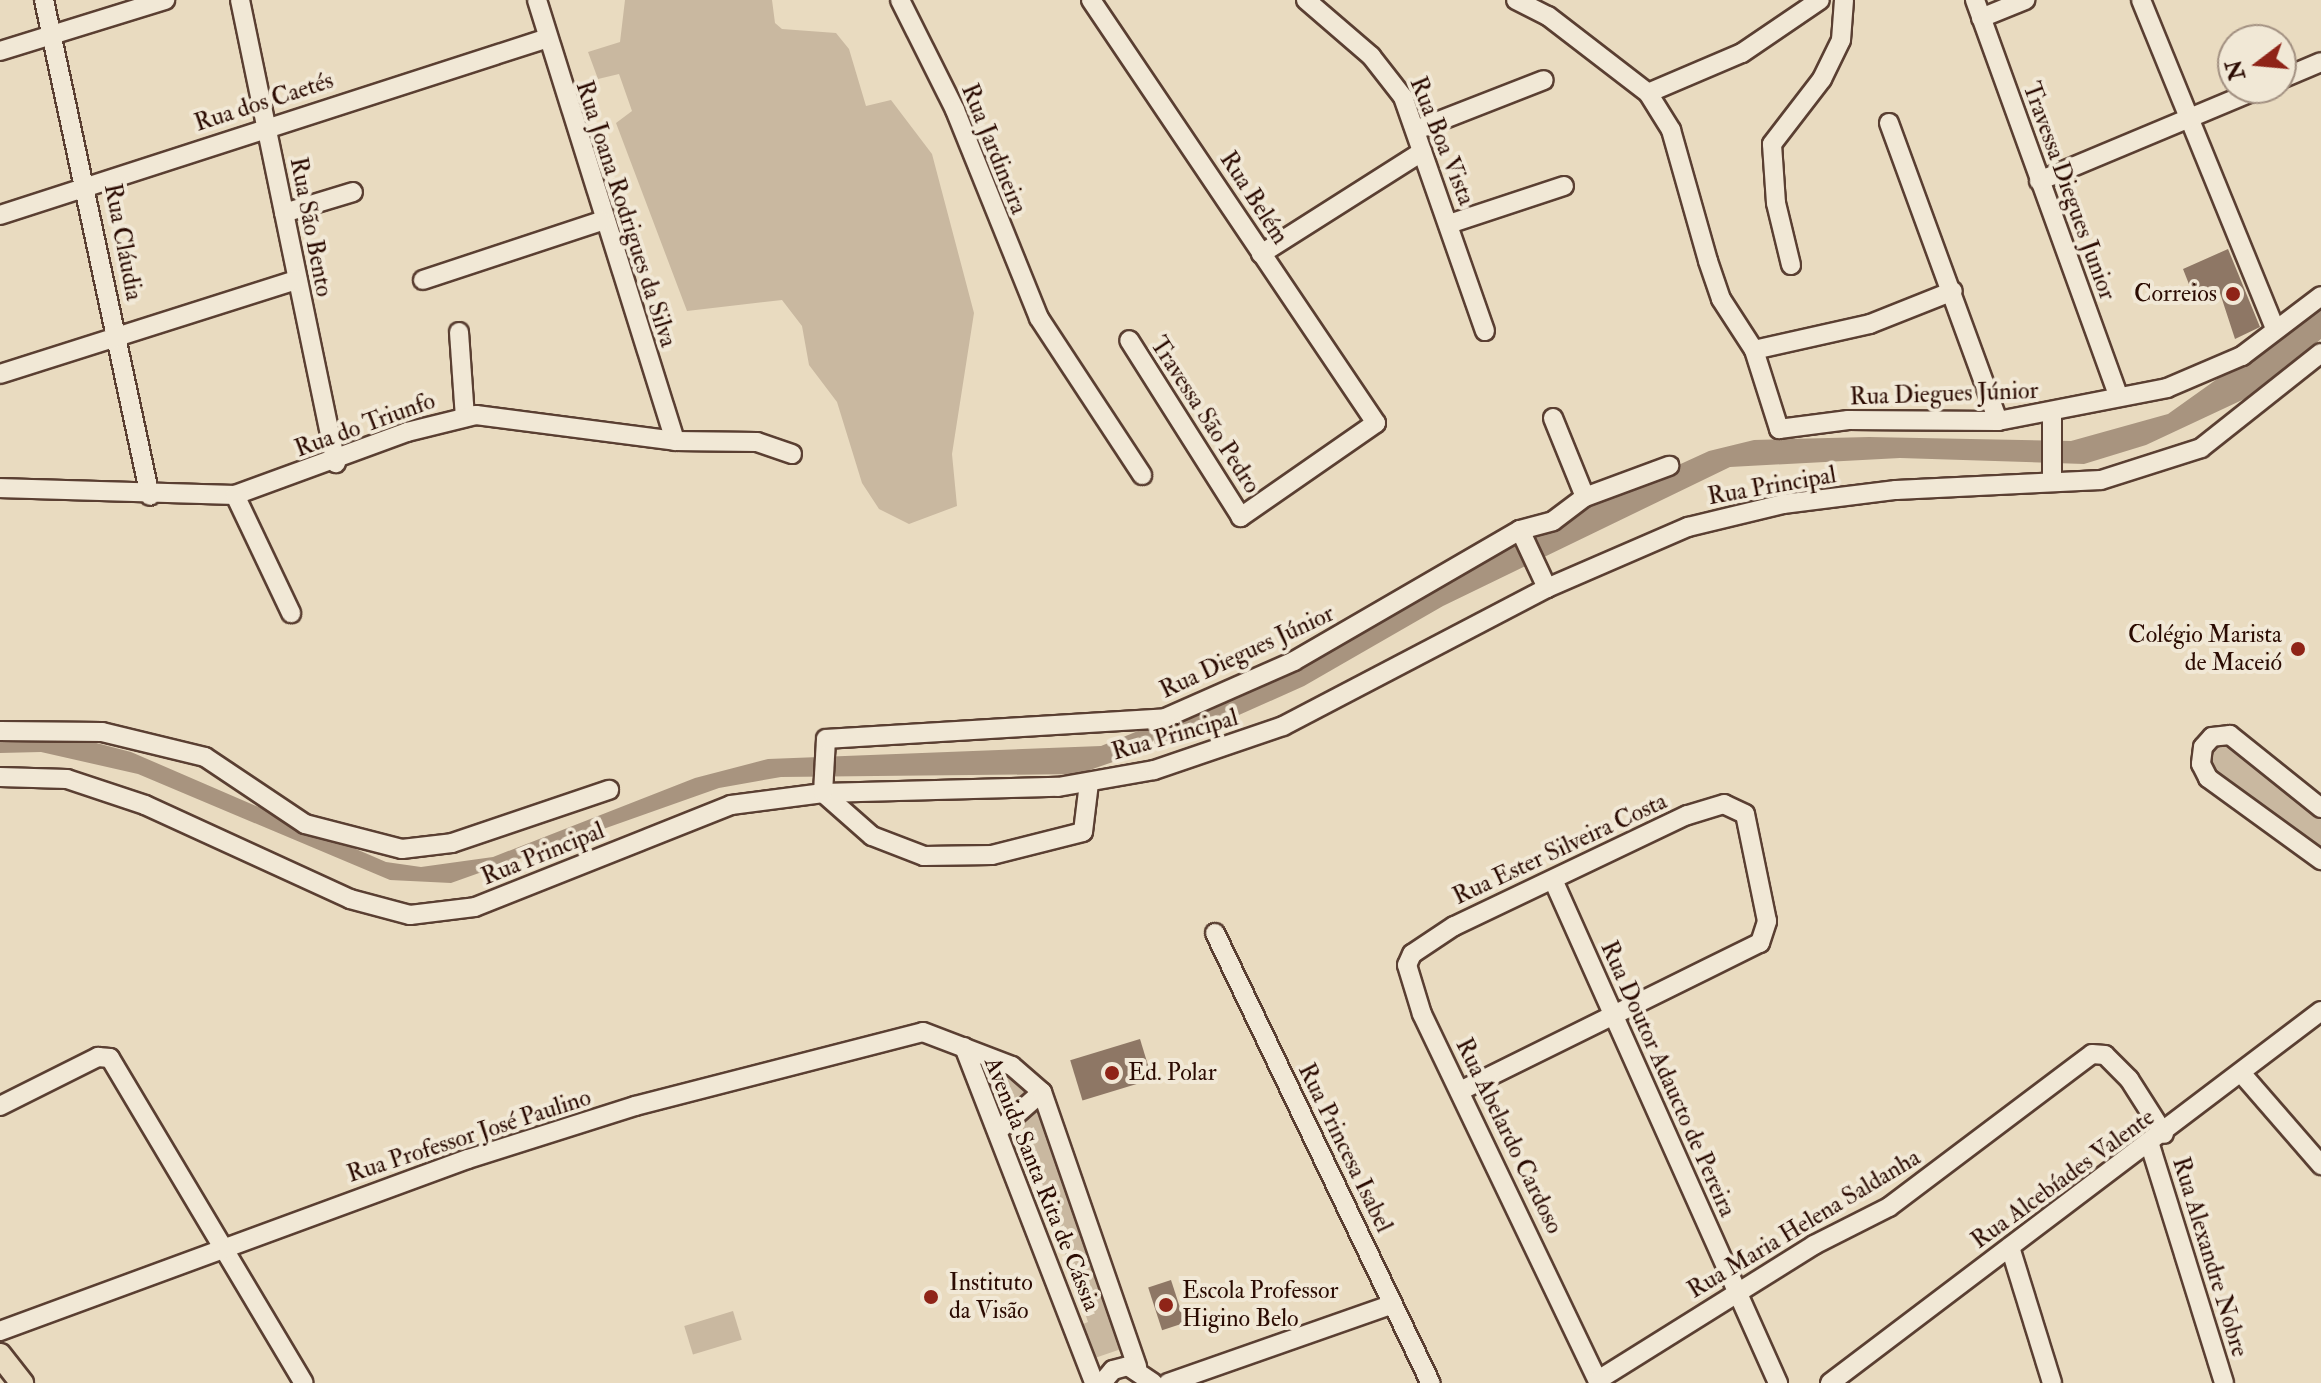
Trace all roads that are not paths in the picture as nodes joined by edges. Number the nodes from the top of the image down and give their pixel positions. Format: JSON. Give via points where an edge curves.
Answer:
{"nodes":[{"id":1,"x":44,"y":0,"type":"edge"},
{"id":2,"x":165,"y":0,"type":"edge"},
{"id":3,"x":240,"y":0,"type":"edge"},
{"id":4,"x":537,"y":0,"type":"edge"},
{"id":5,"x":900,"y":0,"type":"edge"},
{"id":6,"x":1091,"y":0,"type":"edge"},
{"id":7,"x":1306,"y":0,"type":"edge"},
{"id":8,"x":1516,"y":0,"type":"edge"},
{"id":9,"x":1820,"y":0,"type":"edge"},
{"id":10,"x":1844,"y":0,"type":"edge"},
{"id":11,"x":1975,"y":0,"type":"edge"},
{"id":12,"x":2025,"y":0,"type":"edge"},
{"id":13,"x":2141,"y":0,"type":"edge"},
{"id":14,"x":1981,"y":18,"type":"junction"},
{"id":15,"x":52,"y":36,"type":"junction"},
{"id":16,"x":545,"y":39,"type":"junction"},
{"id":17,"x":0,"y":51,"type":"edge"},
{"id":18,"x":2321,"y":62,"type":"edge"},
{"id":19,"x":2297,"y":72,"type":"edge"},
{"id":20,"x":1544,"y":80,"type":"dead end"},
{"id":21,"x":1648,"y":93,"type":"junction"},
{"id":22,"x":2223,"y":104,"type":"edge"},
{"id":23,"x":2188,"y":119,"type":"junction"},
{"id":24,"x":1889,"y":123,"type":"dead end"},
{"id":25,"x":266,"y":125,"type":"junction"},
{"id":26,"x":1416,"y":130,"type":"junction"},
{"id":27,"x":1422,"y":152,"type":"junction"},
{"id":28,"x":2039,"y":181,"type":"junction"},
{"id":29,"x":88,"y":186,"type":"junction"},
{"id":30,"x":1564,"y":186,"type":"dead end"},
{"id":31,"x":353,"y":192,"type":"dead end"},
{"id":32,"x":2,"y":209,"type":"edge"},
{"id":33,"x":284,"y":213,"type":"junction"},
{"id":34,"x":601,"y":221,"type":"junction"},
{"id":35,"x":1449,"y":224,"type":"junction"},
{"id":36,"x":1261,"y":254,"type":"junction"},
{"id":37,"x":1791,"y":265,"type":"dead end"},
{"id":38,"x":297,"y":280,"type":"junction"},
{"id":39,"x":423,"y":280,"type":"dead end"},
{"id":40,"x":1953,"y":291,"type":"junction"},
{"id":41,"x":2321,"y":296,"type":"edge"},
{"id":42,"x":2275,"y":328,"type":"junction"},
{"id":43,"x":1485,"y":331,"type":"dead end"},
{"id":44,"x":459,"y":332,"type":"dead end"},
{"id":45,"x":118,"y":336,"type":"junction"},
{"id":46,"x":1129,"y":340,"type":"dead end"},
{"id":47,"x":1754,"y":350,"type":"junction"},
{"id":48,"x":2321,"y":353,"type":"edge"},
{"id":49,"x":0,"y":374,"type":"edge"},
{"id":50,"x":2119,"y":397,"type":"junction"},
{"id":51,"x":2052,"y":414,"type":"junction"},
{"id":52,"x":465,"y":417,"type":"junction"},
{"id":53,"x":1553,"y":418,"type":"dead end"},
{"id":54,"x":1998,"y":421,"type":"junction"},
{"id":55,"x":675,"y":441,"type":"junction"},
{"id":56,"x":792,"y":454,"type":"dead end"},
{"id":57,"x":336,"y":463,"type":"junction"},
{"id":58,"x":1669,"y":466,"type":"dead end"},
{"id":59,"x":1142,"y":475,"type":"dead end"},
{"id":60,"x":2052,"y":476,"type":"junction"},
{"id":61,"x":0,"y":488,"type":"edge"},
{"id":62,"x":235,"y":495,"type":"junction"},
{"id":63,"x":150,"y":496,"type":"junction"},
{"id":64,"x":1585,"y":497,"type":"junction"},
{"id":65,"x":1241,"y":517,"type":"joint"},
{"id":66,"x":1521,"y":532,"type":"junction"},
{"id":67,"x":1547,"y":588,"type":"junction"},
{"id":68,"x":291,"y":613,"type":"dead end"},
{"id":69,"x":0,"y":731,"type":"edge"},
{"id":70,"x":0,"y":777,"type":"edge"},
{"id":71,"x":1089,"y":783,"type":"junction"},
{"id":72,"x":823,"y":789,"type":"junction"},
{"id":73,"x":609,"y":790,"type":"dead end"},
{"id":74,"x":2321,"y":808,"type":"edge"},
{"id":75,"x":2321,"y":860,"type":"edge"},
{"id":76,"x":1554,"y":882,"type":"junction"},
{"id":77,"x":1454,"y":926,"type":"joint"},
{"id":78,"x":1215,"y":933,"type":"dead end"},
{"id":79,"x":2321,"y":1011,"type":"edge"},
{"id":80,"x":1614,"y":1018,"type":"junction"},
{"id":81,"x":964,"y":1047,"type":"junction"},
{"id":82,"x":2242,"y":1074,"type":"junction"},
{"id":83,"x":1464,"y":1089,"type":"junction"},
{"id":84,"x":1042,"y":1092,"type":"junction"},
{"id":85,"x":0,"y":1106,"type":"edge"},
{"id":86,"x":999,"y":1130,"type":"junction"},
{"id":87,"x":2157,"y":1140,"type":"junction"},
{"id":88,"x":2321,"y":1165,"type":"edge"},
{"id":89,"x":224,"y":1245,"type":"junction"},
{"id":90,"x":2010,"y":1247,"type":"junction"},
{"id":91,"x":1737,"y":1291,"type":"junction"},
{"id":92,"x":1393,"y":1304,"type":"junction"},
{"id":93,"x":0,"y":1331,"type":"edge"},
{"id":94,"x":0,"y":1355,"type":"edge"},
{"id":95,"x":1157,"y":1378,"type":"edge"},
{"id":96,"x":1599,"y":1381,"type":"edge"},
{"id":97,"x":22,"y":1383,"type":"edge"},
{"id":98,"x":304,"y":1383,"type":"edge"},
{"id":99,"x":1094,"y":1383,"type":"edge"},
{"id":100,"x":1102,"y":1383,"type":"edge"},
{"id":101,"x":1431,"y":1383,"type":"edge"},
{"id":102,"x":1778,"y":1383,"type":"edge"},
{"id":103,"x":1830,"y":1383,"type":"edge"},
{"id":104,"x":2052,"y":1383,"type":"edge"},
{"id":105,"x":2224,"y":1383,"type":"edge"}],
"edges":[{"from":1,"to":15,"type":"street","name":"Rua Cláudia"},
{"from":2,"to":15,"type":"street"},
{"from":3,"to":25,"type":"street","name":"Rua São Bento"},
{"from":4,"to":16,"type":"street","name":"Rua Joana Rodrigues da Silva"},
{"from":5,"to":59,"type":"street","name":"Rua Jardineira","via":[[955,110],[1039,318]]},
{"from":6,"to":36,"type":"street","name":"Rua Belém"},
{"from":7,"to":26,"type":"street","name":"Rua Boa Vista","via":[[1392,78]]},
{"from":8,"to":21,"type":"street","via":[[1548,16]]},
{"from":9,"to":21,"type":"street","via":[[1742,53]]},
{"from":10,"to":37,"type":"street","via":[[1841,40],[1822,79],[1772,144],[1776,203]]},
{"from":11,"to":14,"type":"street","name":"Travessa Diegues Junior"},
{"from":12,"to":14,"type":"street"},
{"from":13,"to":23,"type":"street"},
{"from":14,"to":28,"type":"street","name":"Travessa Diegues Junior"},
{"from":15,"to":17,"type":"street"},
{"from":15,"to":29,"type":"street","name":"Rua Cláudia"},
{"from":16,"to":25,"type":"street","name":"Rua dos Caetés"},
{"from":16,"to":34,"type":"street","name":"Rua Joana Rodrigues da Silva"},
{"from":18,"to":19,"type":"street"},
{"from":20,"to":26,"type":"street"},
{"from":21,"to":47,"type":"street","via":[[1686,170],[1721,299]]},
{"from":22,"to":23,"type":"street"},
{"from":23,"to":28,"type":"street"},
{"from":23,"to":42,"type":"street"},
{"from":24,"to":40,"type":"street"},
{"from":25,"to":29,"type":"street","name":"Rua dos Caetés"},
{"from":25,"to":33,"type":"street","name":"Rua São Bento"},
{"from":26,"to":27,"type":"street","name":"Rua Boa Vista"},
{"from":27,"to":35,"type":"street","name":"Rua Boa Vista"},
{"from":27,"to":36,"type":"street"},
{"from":28,"to":50,"type":"street","name":"Travessa Diegues Junior"},
{"from":29,"to":32,"type":"street","name":"Rua dos Caetés"},
{"from":29,"to":45,"type":"street","name":"Rua Cláudia"},
{"from":30,"to":35,"type":"street"},
{"from":31,"to":33,"type":"street"},
{"from":33,"to":38,"type":"street","name":"Rua São Bento"},
{"from":34,"to":39,"type":"street"},
{"from":34,"to":55,"type":"street","name":"Rua Joana Rodrigues da Silva"},
{"from":35,"to":43,"type":"street","name":"Rua Boa Vista"},
{"from":36,"to":65,"type":"street","name":"Rua Belém","via":[[1376,423]]},
{"from":38,"to":45,"type":"street"},
{"from":38,"to":57,"type":"street","name":"Rua São Bento"},
{"from":40,"to":47,"type":"street","via":[[1830,336]]},
{"from":40,"to":54,"type":"street"},
{"from":41,"to":42,"type":"street","name":"Rua Diegues Júnior"},
{"from":42,"to":50,"type":"street","name":"Rua Diegues Júnior","via":[[2214,370]]},
{"from":44,"to":52,"type":"street"},
{"from":45,"to":49,"type":"street"},
{"from":45,"to":63,"type":"street","name":"Rua Cláudia"},
{"from":46,"to":65,"type":"street","name":"Travessa São Pedro"},
{"from":47,"to":54,"type":"street","name":"Rua Diegues Júnior","via":[[1779,429],[1848,420]]},
{"from":48,"to":60,"type":"street","name":"Rua Principal","via":[[2201,448],[2126,474]]},
{"from":50,"to":51,"type":"street","name":"Rua Diegues Júnior"},
{"from":51,"to":54,"type":"street","name":"Rua Diegues Júnior"},
{"from":51,"to":60,"type":"street"},
{"from":52,"to":55,"type":"street","name":"Rua do Triunfo"},
{"from":52,"to":57,"type":"street","name":"Rua do Triunfo"},
{"from":53,"to":64,"type":"street"},
{"from":55,"to":56,"type":"street","name":"Rua do Triunfo","via":[[757,442]]},
{"from":57,"to":62,"type":"street","name":"Rua do Triunfo"},
{"from":58,"to":64,"type":"street","name":"Rua Diegues Júnior"},
{"from":60,"to":67,"type":"street","name":"Rua Principal","via":[[1896,490],[1731,514]]},
{"from":61,"to":63,"type":"street","name":"Rua do Triunfo"},
{"from":62,"to":63,"type":"street","name":"Rua do Triunfo"},
{"from":62,"to":68,"type":"street"},
{"from":64,"to":66,"type":"street","name":"Rua Diegues Júnior","via":[[1553,521]]},
{"from":66,"to":67,"type":"street"},
{"from":66,"to":72,"type":"street","name":"Rua Diegues Júnior","via":[[1294,661],[1165,718],[826,744]]},
{"from":67,"to":71,"type":"street","name":"Rua Principal","via":[[1283,726],[1154,770]]},
{"from":69,"to":73,"type":"street","via":[[102,732],[205,757],[305,824],[402,849],[452,843]]},
{"from":70,"to":72,"type":"street","name":"Rua Principal","via":[[67,779],[145,805],[350,899],[410,915],[475,907],[731,805]]},
{"from":71,"to":72,"type":"street","name":"Rua Principal","via":[[981,793]]},
{"from":71,"to":72,"type":"street","via":[[1083,832],[976,856],[898,851],[853,823]]},
{"from":74,"to":75,"type":"street","via":[[2230,735],[2212,737],[2203,747],[2201,764],[2208,778]]},
{"from":76,"to":77,"type":"street","name":"Rua Ester Silveira Costa"},
{"from":76,"to":80,"type":"street","name":"Rua Doutor Adaucto de Pereira"},
{"from":76,"to":80,"type":"street","name":"Rua Ester Silveira Costa","via":[[1687,815],[1724,804],[1745,814],[1767,921],[1763,939],[1749,951]]},
{"from":77,"to":83,"type":"street","name":"Rua Abelardo Cardoso","via":[[1412,954],[1407,965],[1422,1014]]},
{"from":78,"to":92,"type":"street","name":"Rua Princesa Isabel"},
{"from":79,"to":82,"type":"street","name":"Rua Alcebíades Valente"},
{"from":80,"to":83,"type":"street"},
{"from":80,"to":91,"type":"street","name":"Rua Doutor Adaucto de Pereira"},
{"from":81,"to":84,"type":"street","name":"Avenida Santa Rita de Cássia","via":[[1012,1066]]},
{"from":81,"to":86,"type":"street","name":"Avenida Santa Rita de Cássia","via":[[972,1079]]},
{"from":81,"to":89,"type":"street","name":"Rua Professor José Paulino","via":[[923,1032],[835,1052],[635,1106],[309,1207]]},
{"from":82,"to":87,"type":"street","name":"Rua Alcebíades Valente"},
{"from":82,"to":88,"type":"street"},
{"from":83,"to":96,"type":"street","name":"Rua Abelardo Cardoso"},
{"from":84,"to":86,"type":"street"},
{"from":84,"to":95,"type":"street","name":"Avenida Santa Rita de Cássia"},
{"from":85,"to":89,"type":"street","via":[[98,1057],[110,1058]]},
{"from":86,"to":99,"type":"street","name":"Avenida Santa Rita de Cássia"},
{"from":87,"to":90,"type":"street","name":"Rua Alcebíades Valente"},
{"from":87,"to":91,"type":"street","name":"Rua Maria Helena Saldanha","via":[[2129,1079],[2105,1055],[2092,1054],[1889,1207]]},
{"from":87,"to":105,"type":"street","name":"Rua Alexandre Nobre"},
{"from":89,"to":93,"type":"street","name":"Rua Professor José Paulino"},
{"from":89,"to":98,"type":"street"},
{"from":90,"to":103,"type":"street","name":"Rua Alcebíades Valente"},
{"from":90,"to":104,"type":"street"},
{"from":91,"to":96,"type":"street","name":"Rua Maria Helena Saldanha"},
{"from":91,"to":102,"type":"street","name":"Rua Doutor Adaucto de Pereira"},
{"from":92,"to":95,"type":"street"},
{"from":92,"to":101,"type":"street","name":"Rua Princesa Isabel"},
{"from":94,"to":97,"type":"main road"},
{"from":95,"to":100,"type":"street","via":[[1113,1370]]}]}
